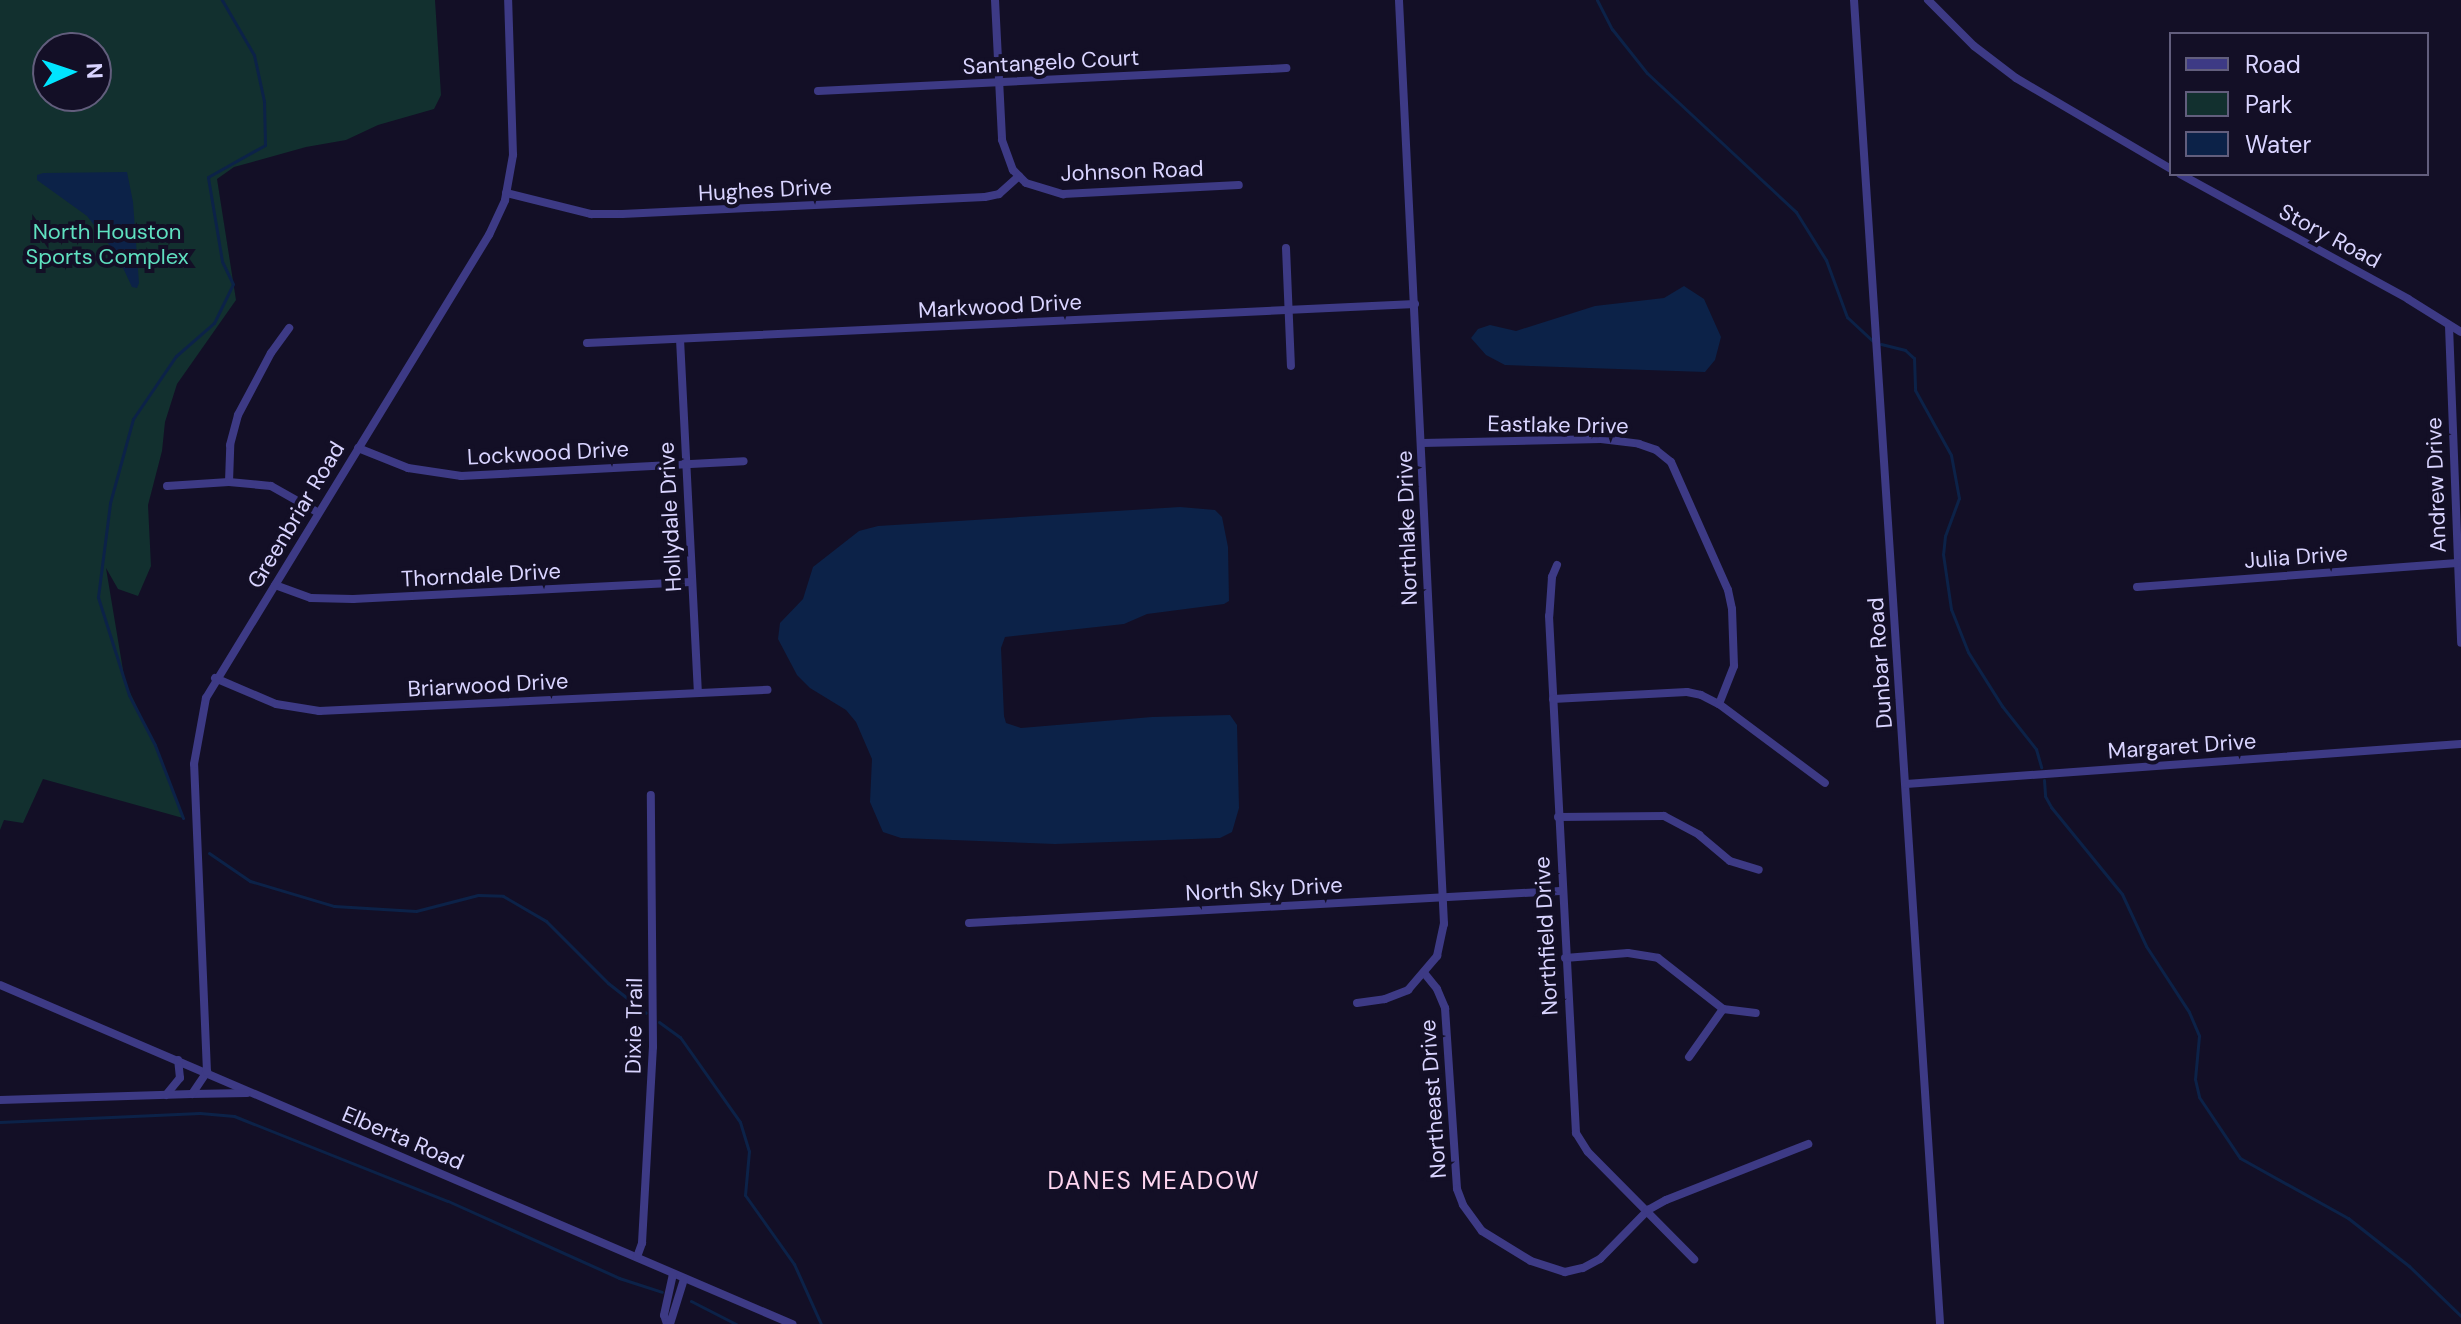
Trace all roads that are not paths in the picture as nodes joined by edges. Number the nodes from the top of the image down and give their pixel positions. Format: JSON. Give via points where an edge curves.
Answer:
{"nodes":[{"id":1,"x":508,"y":0,"type":"edge"},
{"id":2,"x":995,"y":0,"type":"edge"},
{"id":3,"x":1399,"y":0,"type":"edge"},
{"id":4,"x":1854,"y":0,"type":"edge"},
{"id":5,"x":1928,"y":0,"type":"edge"},
{"id":6,"x":1286,"y":68,"type":"dead end"},
{"id":7,"x":1000,"y":82,"type":"junction"},
{"id":8,"x":818,"y":91,"type":"dead end"},
{"id":9,"x":2169,"y":168,"type":"edge"},
{"id":10,"x":1019,"y":176,"type":"junction"},
{"id":11,"x":2184,"y":176,"type":"edge"},
{"id":12,"x":1239,"y":185,"type":"dead end"},
{"id":13,"x":506,"y":193,"type":"junction"},
{"id":14,"x":1286,"y":248,"type":"dead end"},
{"id":15,"x":1415,"y":304,"type":"junction"},
{"id":16,"x":1288,"y":310,"type":"junction"},
{"id":17,"x":2449,"y":326,"type":"junction"},
{"id":18,"x":289,"y":328,"type":"dead end"},
{"id":19,"x":2461,"y":332,"type":"edge"},
{"id":20,"x":680,"y":339,"type":"junction"},
{"id":21,"x":587,"y":343,"type":"dead end"},
{"id":22,"x":1291,"y":366,"type":"dead end"},
{"id":23,"x":1422,"y":443,"type":"junction"},
{"id":24,"x":358,"y":448,"type":"junction"},
{"id":25,"x":744,"y":461,"type":"dead end"},
{"id":26,"x":684,"y":464,"type":"junction"},
{"id":27,"x":229,"y":482,"type":"junction"},
{"id":28,"x":167,"y":486,"type":"dead end"},
{"id":29,"x":317,"y":512,"type":"junction"},
{"id":30,"x":2457,"y":563,"type":"junction"},
{"id":31,"x":1557,"y":565,"type":"dead end"},
{"id":32,"x":691,"y":582,"type":"junction"},
{"id":33,"x":275,"y":585,"type":"junction"},
{"id":34,"x":2137,"y":587,"type":"dead end"},
{"id":35,"x":2461,"y":643,"type":"edge"},
{"id":36,"x":215,"y":678,"type":"junction"},
{"id":37,"x":768,"y":690,"type":"dead end"},
{"id":38,"x":698,"y":693,"type":"junction"},
{"id":39,"x":1553,"y":699,"type":"junction"},
{"id":40,"x":1719,"y":704,"type":"junction"},
{"id":41,"x":2461,"y":744,"type":"edge"},
{"id":42,"x":1825,"y":783,"type":"dead end"},
{"id":43,"x":1906,"y":784,"type":"junction"},
{"id":44,"x":651,"y":795,"type":"dead end"},
{"id":45,"x":1558,"y":817,"type":"junction"},
{"id":46,"x":1759,"y":870,"type":"dead end"},
{"id":47,"x":1560,"y":891,"type":"junction"},
{"id":48,"x":1444,"y":897,"type":"junction"},
{"id":49,"x":969,"y":923,"type":"dead end"},
{"id":50,"x":1565,"y":958,"type":"junction"},
{"id":51,"x":1425,"y":974,"type":"junction"},
{"id":52,"x":0,"y":985,"type":"edge"},
{"id":53,"x":1357,"y":1003,"type":"dead end"},
{"id":54,"x":1723,"y":1009,"type":"junction"},
{"id":55,"x":1756,"y":1013,"type":"dead end"},
{"id":56,"x":1689,"y":1057,"type":"dead end"},
{"id":57,"x":178,"y":1060,"type":"junction"},
{"id":58,"x":207,"y":1072,"type":"junction"},
{"id":59,"x":250,"y":1093,"type":"junction"},
{"id":60,"x":192,"y":1094,"type":"junction"},
{"id":61,"x":166,"y":1095,"type":"junction"},
{"id":62,"x":0,"y":1100,"type":"edge"},
{"id":63,"x":1808,"y":1144,"type":"dead end"},
{"id":64,"x":1648,"y":1210,"type":"junction"},
{"id":65,"x":637,"y":1257,"type":"junction"},
{"id":66,"x":1694,"y":1259,"type":"dead end"},
{"id":67,"x":673,"y":1274,"type":"junction"},
{"id":68,"x":684,"y":1279,"type":"junction"},
{"id":69,"x":668,"y":1324,"type":"edge"},
{"id":70,"x":792,"y":1324,"type":"edge"},
{"id":71,"x":1940,"y":1324,"type":"edge"}],
"edges":[{"from":1,"to":13,"type":"street","name":"Greenbriar Road","via":[[514,145]]},
{"from":2,"to":7,"type":"street"},
{"from":3,"to":15,"type":"street","name":"Northlake Drive"},
{"from":4,"to":43,"type":"street","name":"Dunbar Road"},
{"from":5,"to":9,"type":"street","via":[[2016,78]]},
{"from":6,"to":7,"type":"street","name":"Santangelo Court"},
{"from":7,"to":8,"type":"street","name":"Santangelo Court"},
{"from":7,"to":10,"type":"street","via":[[1002,140]]},
{"from":10,"to":12,"type":"street","name":"Johnson Road","via":[[1045,191],[1063,194]]},
{"from":10,"to":13,"type":"street","name":"Hughes Drive","via":[[999,194],[981,198],[622,214],[591,214]]},
{"from":11,"to":17,"type":"street","name":"Story Road"},
{"from":13,"to":24,"type":"street","name":"Greenbriar Road","via":[[489,235]]},
{"from":14,"to":16,"type":"street"},
{"from":15,"to":16,"type":"street","name":"Markwood Drive"},
{"from":15,"to":23,"type":"street","name":"Northlake Drive"},
{"from":16,"to":20,"type":"street","name":"Markwood Drive"},
{"from":16,"to":22,"type":"street"},
{"from":17,"to":19,"type":"street","name":"Story Road"},
{"from":17,"to":30,"type":"street","name":"Andrew Drive"},
{"from":18,"to":27,"type":"street","via":[[238,415]]},
{"from":20,"to":21,"type":"street","name":"Markwood Drive"},
{"from":20,"to":26,"type":"street","name":"Hollydale Drive"},
{"from":23,"to":40,"type":"street","name":"Eastlake Drive","via":[[1601,439],[1639,444],[1671,462],[1732,609],[1734,666]]},
{"from":23,"to":48,"type":"street","name":"Northlake Drive"},
{"from":24,"to":26,"type":"street","name":"Lockwood Drive","via":[[408,468],[461,476]]},
{"from":24,"to":29,"type":"street","name":"Greenbriar Road"},
{"from":25,"to":26,"type":"street","name":"Lockwood Drive"},
{"from":26,"to":32,"type":"street","name":"Hollydale Drive"},
{"from":27,"to":28,"type":"street"},
{"from":27,"to":29,"type":"street","via":[[271,486]]},
{"from":29,"to":33,"type":"street","name":"Greenbriar Road"},
{"from":30,"to":34,"type":"street","name":"Julia Drive"},
{"from":30,"to":35,"type":"street","name":"Andrew Drive"},
{"from":31,"to":39,"type":"street","name":"Northfield Drive","via":[[1549,593]]},
{"from":32,"to":33,"type":"street","name":"Thorndale Drive","via":[[353,599],[311,598]]},
{"from":32,"to":38,"type":"street","name":"Hollydale Drive"},
{"from":33,"to":36,"type":"street","name":"Greenbriar Road"},
{"from":36,"to":38,"type":"street","name":"Briarwood Drive","via":[[276,704],[319,711]]},
{"from":36,"to":58,"type":"street","name":"Greenbriar Road","via":[[200,717],[194,764]]},
{"from":37,"to":38,"type":"street","name":"Briarwood Drive"},
{"from":39,"to":40,"type":"street","via":[[1687,692]]},
{"from":39,"to":45,"type":"street","name":"Northfield Drive"},
{"from":40,"to":42,"type":"street"},
{"from":41,"to":43,"type":"street","name":"Margaret Drive"},
{"from":43,"to":71,"type":"street","name":"Dunbar Road"},
{"from":44,"to":65,"type":"street","name":"Dixie Trail","via":[[653,1047]]},
{"from":45,"to":46,"type":"street","via":[[1664,816],[1699,835],[1730,861]]},
{"from":45,"to":47,"type":"street","name":"Northfield Drive"},
{"from":47,"to":48,"type":"street","name":"North Sky Drive"},
{"from":47,"to":50,"type":"street","name":"Northfield Drive"},
{"from":48,"to":49,"type":"street","name":"North Sky Drive"},
{"from":48,"to":51,"type":"street","name":"Northlake Drive","via":[[1442,937]]},
{"from":50,"to":54,"type":"street","via":[[1628,953],[1658,958]]},
{"from":50,"to":64,"type":"street","name":"Northfield Drive","via":[[1576,1133],[1588,1152]]},
{"from":51,"to":53,"type":"street","via":[[1408,990]]},
{"from":51,"to":64,"type":"street","name":"Northeast Drive","via":[[1445,1008],[1457,1189],[1482,1231],[1531,1261],[1565,1272],[1600,1259]]},
{"from":52,"to":57,"type":"street","name":"Elberta Road"},
{"from":54,"to":55,"type":"street"},
{"from":54,"to":56,"type":"street"},
{"from":57,"to":58,"type":"street","name":"Elberta Road"},
{"from":57,"to":61,"type":"street","via":[[180,1078]]},
{"from":58,"to":59,"type":"street","name":"Elberta Road"},
{"from":58,"to":60,"type":"street"},
{"from":59,"to":60,"type":"street"},
{"from":59,"to":65,"type":"street","name":"Elberta Road"},
{"from":60,"to":61,"type":"street"},
{"from":61,"to":62,"type":"street"},
{"from":63,"to":64,"type":"street","name":"Northeast Drive"},
{"from":64,"to":66,"type":"street","name":"Northfield Drive"},
{"from":65,"to":67,"type":"street","name":"Elberta Road"},
{"from":67,"to":68,"type":"street","name":"Elberta Road"},
{"from":67,"to":69,"type":"street","via":[[664,1315]]},
{"from":68,"to":69,"type":"street"},
{"from":68,"to":70,"type":"street","name":"Elberta Road"}]}
